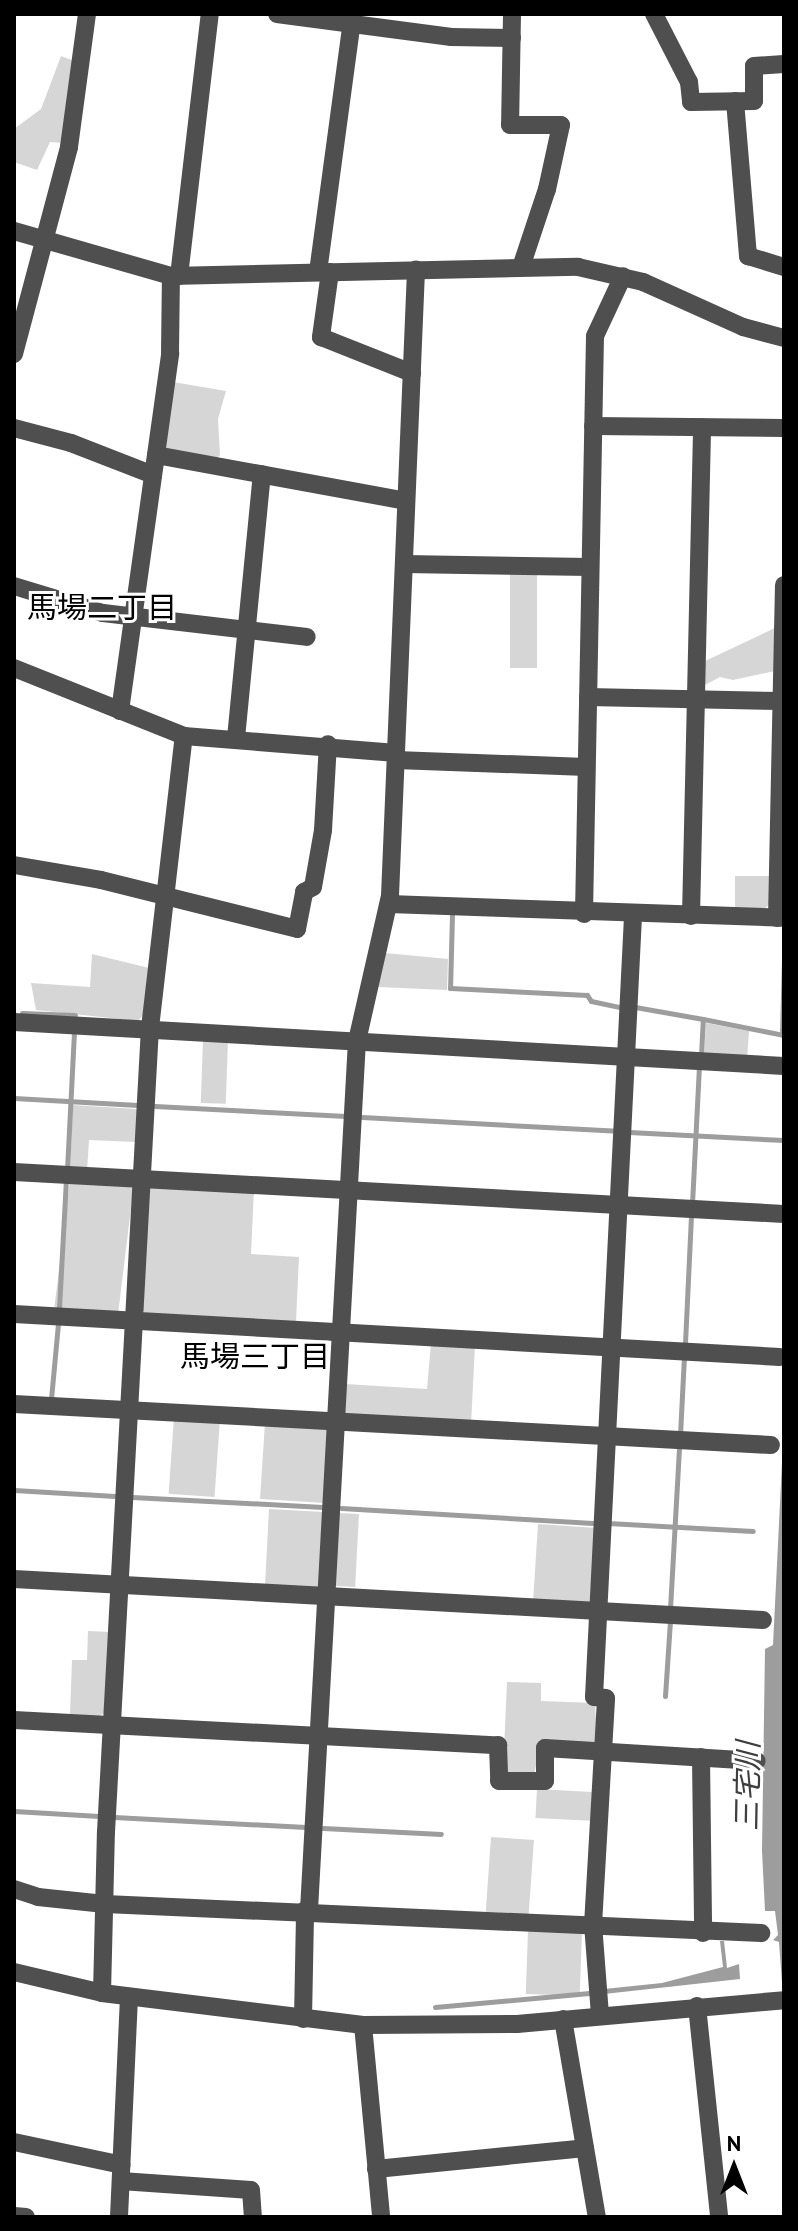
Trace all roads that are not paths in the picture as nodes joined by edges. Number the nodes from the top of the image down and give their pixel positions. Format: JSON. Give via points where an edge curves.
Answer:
{"nodes":[{"id":1,"x":87,"y":14,"type":"edge"},
{"id":2,"x":210,"y":14,"type":"edge"},
{"id":3,"x":277,"y":14,"type":"edge"},
{"id":4,"x":512,"y":14,"type":"edge"},
{"id":5,"x":654,"y":14,"type":"edge"},
{"id":6,"x":352,"y":19,"type":"edge"},
{"id":7,"x":512,"y":38,"type":"junction"},
{"id":8,"x":784,"y":64,"type":"edge"},
{"id":9,"x":735,"y":101,"type":"junction"},
{"id":10,"x":14,"y":231,"type":"edge"},
{"id":11,"x":47,"y":241,"type":"junction"},
{"id":12,"x":521,"y":267,"type":"junction"},
{"id":13,"x":784,"y":267,"type":"edge"},
{"id":14,"x":416,"y":270,"type":"junction"},
{"id":15,"x":324,"y":272,"type":"junction"},
{"id":16,"x":175,"y":276,"type":"junction"},
{"id":17,"x":623,"y":276,"type":"junction"},
{"id":18,"x":784,"y":338,"type":"edge"},
{"id":19,"x":14,"y":354,"type":"edge"},
{"id":20,"x":412,"y":373,"type":"junction"},
{"id":21,"x":593,"y":426,"type":"junction"},
{"id":22,"x":702,"y":427,"type":"junction"},
{"id":23,"x":14,"y":428,"type":"edge"},
{"id":24,"x":784,"y":428,"type":"edge"},
{"id":25,"x":156,"y":455,"type":"junction"},
{"id":26,"x":262,"y":474,"type":"junction"},
{"id":27,"x":153,"y":475,"type":"junction"},
{"id":28,"x":406,"y":501,"type":"junction"},
{"id":29,"x":404,"y":564,"type":"junction"},
{"id":30,"x":590,"y":567,"type":"junction"},
{"id":31,"x":784,"y":585,"type":"edge"},
{"id":32,"x":14,"y":586,"type":"edge"},
{"id":33,"x":133,"y":613,"type":"junction"},
{"id":34,"x":245,"y":629,"type":"junction"},
{"id":35,"x":307,"y":637,"type":"dead end"},
{"id":36,"x":14,"y":668,"type":"edge"},
{"id":37,"x":588,"y":697,"type":"junction"},
{"id":38,"x":696,"y":699,"type":"junction"},
{"id":39,"x":783,"y":701,"type":"edge"},
{"id":40,"x":120,"y":711,"type":"junction"},
{"id":41,"x":184,"y":736,"type":"junction"},
{"id":42,"x":236,"y":738,"type":"junction"},
{"id":43,"x":328,"y":744,"type":"junction"},
{"id":44,"x":396,"y":756,"type":"junction"},
{"id":45,"x":586,"y":767,"type":"junction"},
{"id":46,"x":14,"y":865,"type":"edge"},
{"id":47,"x":163,"y":897,"type":"junction"},
{"id":48,"x":389,"y":904,"type":"junction"},
{"id":49,"x":584,"y":914,"type":"junction"},
{"id":50,"x":633,"y":915,"type":"junction"},
{"id":51,"x":691,"y":916,"type":"junction"},
{"id":52,"x":781,"y":918,"type":"edge"},
{"id":53,"x":14,"y":1022,"type":"edge"},
{"id":54,"x":150,"y":1028,"type":"junction"},
{"id":55,"x":357,"y":1041,"type":"junction"},
{"id":56,"x":626,"y":1057,"type":"junction"},
{"id":57,"x":784,"y":1066,"type":"edge"},
{"id":58,"x":14,"y":1172,"type":"edge"},
{"id":59,"x":142,"y":1179,"type":"junction"},
{"id":60,"x":349,"y":1190,"type":"junction"},
{"id":61,"x":619,"y":1205,"type":"junction"},
{"id":62,"x":784,"y":1214,"type":"edge"},
{"id":63,"x":14,"y":1314,"type":"edge"},
{"id":64,"x":134,"y":1320,"type":"junction"},
{"id":65,"x":341,"y":1332,"type":"junction"},
{"id":66,"x":611,"y":1347,"type":"junction"},
{"id":67,"x":780,"y":1357,"type":"dead end"},
{"id":68,"x":14,"y":1404,"type":"edge"},
{"id":69,"x":129,"y":1410,"type":"junction"},
{"id":70,"x":336,"y":1422,"type":"junction"},
{"id":71,"x":607,"y":1437,"type":"junction"},
{"id":72,"x":771,"y":1445,"type":"dead end"},
{"id":73,"x":14,"y":1579,"type":"edge"},
{"id":74,"x":120,"y":1584,"type":"junction"},
{"id":75,"x":327,"y":1596,"type":"junction"},
{"id":76,"x":598,"y":1611,"type":"junction"},
{"id":77,"x":763,"y":1620,"type":"dead end"},
{"id":78,"x":14,"y":1720,"type":"edge"},
{"id":79,"x":112,"y":1725,"type":"junction"},
{"id":80,"x":319,"y":1735,"type":"junction"},
{"id":81,"x":603,"y":1752,"type":"junction"},
{"id":82,"x":701,"y":1757,"type":"junction"},
{"id":83,"x":757,"y":1761,"type":"dead end"},
{"id":84,"x":14,"y":1889,"type":"edge"},
{"id":85,"x":105,"y":1904,"type":"junction"},
{"id":86,"x":307,"y":1910,"type":"junction"},
{"id":87,"x":593,"y":1925,"type":"junction"},
{"id":88,"x":703,"y":1933,"type":"junction"},
{"id":89,"x":761,"y":1933,"type":"dead end"},
{"id":90,"x":14,"y":1972,"type":"edge"},
{"id":91,"x":102,"y":1993,"type":"junction"},
{"id":92,"x":129,"y":1997,"type":"junction"},
{"id":93,"x":777,"y":2000,"type":"edge"},
{"id":94,"x":697,"y":2006,"type":"junction"},
{"id":95,"x":600,"y":2015,"type":"junction"},
{"id":96,"x":303,"y":2019,"type":"junction"},
{"id":97,"x":563,"y":2019,"type":"junction"},
{"id":98,"x":363,"y":2025,"type":"junction"},
{"id":99,"x":14,"y":2142,"type":"edge"},
{"id":100,"x":585,"y":2148,"type":"junction"},
{"id":101,"x":376,"y":2169,"type":"junction"},
{"id":102,"x":122,"y":2173,"type":"junction"},
{"id":103,"x":14,"y":2216,"type":"edge"},
{"id":104,"x":26,"y":2217,"type":"edge"},
{"id":105,"x":119,"y":2217,"type":"edge"},
{"id":106,"x":253,"y":2217,"type":"edge"},
{"id":107,"x":381,"y":2217,"type":"edge"},
{"id":108,"x":597,"y":2217,"type":"edge"},
{"id":109,"x":719,"y":2217,"type":"edge"}],
"edges":[{"from":1,"to":11,"type":"street","via":[[69,147]]},
{"from":2,"to":16,"type":"street"},
{"from":3,"to":6,"type":"street"},
{"from":4,"to":7,"type":"street"},
{"from":5,"to":9,"type":"street","via":[[689,82],[691,102]]},
{"from":6,"to":7,"type":"street"},
{"from":6,"to":15,"type":"street"},
{"from":7,"to":12,"type":"street","via":[[510,125],[561,125]]},
{"from":8,"to":9,"type":"street","via":[[754,66],[754,101]]},
{"from":9,"to":13,"type":"street","via":[[748,256]]},
{"from":10,"to":11,"type":"street"},
{"from":11,"to":16,"type":"street"},
{"from":11,"to":19,"type":"street"},
{"from":12,"to":14,"type":"street"},
{"from":12,"to":17,"type":"street","via":[[578,267]]},
{"from":14,"to":15,"type":"street"},
{"from":14,"to":20,"type":"street"},
{"from":15,"to":16,"type":"street"},
{"from":15,"to":20,"type":"street","via":[[321,337]]},
{"from":16,"to":25,"type":"street"},
{"from":17,"to":18,"type":"street","via":[[743,327]]},
{"from":17,"to":21,"type":"street","via":[[595,336]]},
{"from":20,"to":28,"type":"street"},
{"from":21,"to":22,"type":"street"},
{"from":21,"to":30,"type":"street"},
{"from":22,"to":24,"type":"street"},
{"from":22,"to":38,"type":"street"},
{"from":23,"to":27,"type":"street","via":[[71,443]]},
{"from":25,"to":26,"type":"street"},
{"from":25,"to":27,"type":"street"},
{"from":26,"to":28,"type":"street"},
{"from":26,"to":34,"type":"street"},
{"from":27,"to":33,"type":"street"},
{"from":28,"to":29,"type":"street"},
{"from":29,"to":30,"type":"street"},
{"from":29,"to":44,"type":"street"},
{"from":30,"to":37,"type":"street"},
{"from":31,"to":39,"type":"street"},
{"from":32,"to":33,"type":"street","via":[[103,613]]},
{"from":33,"to":34,"type":"street"},
{"from":33,"to":40,"type":"street"},
{"from":34,"to":35,"type":"street"},
{"from":34,"to":42,"type":"street"},
{"from":36,"to":40,"type":"street"},
{"from":37,"to":38,"type":"street"},
{"from":37,"to":45,"type":"street"},
{"from":38,"to":39,"type":"street"},
{"from":38,"to":51,"type":"street"},
{"from":39,"to":52,"type":"street"},
{"from":40,"to":41,"type":"street"},
{"from":41,"to":42,"type":"street"},
{"from":41,"to":47,"type":"street"},
{"from":42,"to":43,"type":"street"},
{"from":43,"to":44,"type":"street"},
{"from":43,"to":47,"type":"street","via":[[323,830],[313,887],[304,892],[297,929]]},
{"from":44,"to":45,"type":"street"},
{"from":44,"to":48,"type":"street"},
{"from":45,"to":49,"type":"street"},
{"from":46,"to":47,"type":"street","via":[[43,867]]},
{"from":47,"to":54,"type":"street"},
{"from":48,"to":49,"type":"street"},
{"from":48,"to":55,"type":"street"},
{"from":49,"to":50,"type":"street"},
{"from":50,"to":51,"type":"street"},
{"from":50,"to":56,"type":"street"},
{"from":51,"to":52,"type":"street"},
{"from":53,"to":54,"type":"street"},
{"from":54,"to":55,"type":"street"},
{"from":54,"to":59,"type":"street"},
{"from":55,"to":56,"type":"street"},
{"from":55,"to":60,"type":"street"},
{"from":56,"to":57,"type":"street"},
{"from":56,"to":61,"type":"street"},
{"from":58,"to":59,"type":"street"},
{"from":59,"to":60,"type":"street"},
{"from":59,"to":64,"type":"street"},
{"from":60,"to":61,"type":"street"},
{"from":60,"to":65,"type":"street"},
{"from":61,"to":62,"type":"street"},
{"from":61,"to":66,"type":"street"},
{"from":63,"to":64,"type":"street"},
{"from":64,"to":65,"type":"street"},
{"from":64,"to":69,"type":"street"},
{"from":65,"to":66,"type":"street"},
{"from":65,"to":70,"type":"street"},
{"from":66,"to":67,"type":"street"},
{"from":66,"to":71,"type":"street"},
{"from":68,"to":69,"type":"street"},
{"from":69,"to":70,"type":"street"},
{"from":69,"to":74,"type":"street"},
{"from":70,"to":71,"type":"street"},
{"from":70,"to":75,"type":"street"},
{"from":71,"to":72,"type":"street"},
{"from":71,"to":76,"type":"street"},
{"from":73,"to":74,"type":"street"},
{"from":74,"to":75,"type":"street"},
{"from":74,"to":79,"type":"street"},
{"from":75,"to":76,"type":"street"},
{"from":75,"to":80,"type":"street"},
{"from":76,"to":77,"type":"street"},
{"from":76,"to":81,"type":"street","via":[[594,1697],[606,1698]]},
{"from":78,"to":79,"type":"street"},
{"from":79,"to":80,"type":"street"},
{"from":79,"to":85,"type":"street"},
{"from":80,"to":81,"type":"street","via":[[498,1745],[499,1781],[545,1781],[545,1748]]},
{"from":80,"to":86,"type":"street"},
{"from":81,"to":82,"type":"street"},
{"from":81,"to":87,"type":"street"},
{"from":82,"to":83,"type":"street"},
{"from":82,"to":88,"type":"street"},
{"from":84,"to":85,"type":"street"},
{"from":85,"to":86,"type":"street"},
{"from":85,"to":91,"type":"street"},
{"from":86,"to":87,"type":"street"},
{"from":86,"to":96,"type":"street"},
{"from":87,"to":88,"type":"street"},
{"from":87,"to":95,"type":"street"},
{"from":88,"to":89,"type":"street"},
{"from":90,"to":91,"type":"street"},
{"from":91,"to":92,"type":"street"},
{"from":92,"to":96,"type":"street"},
{"from":92,"to":102,"type":"street"},
{"from":93,"to":94,"type":"street"},
{"from":94,"to":95,"type":"street"},
{"from":94,"to":109,"type":"street"},
{"from":95,"to":97,"type":"street"},
{"from":96,"to":98,"type":"street"},
{"from":97,"to":98,"type":"street"},
{"from":97,"to":100,"type":"street"},
{"from":98,"to":101,"type":"street"},
{"from":99,"to":102,"type":"street"},
{"from":100,"to":101,"type":"street"},
{"from":100,"to":108,"type":"street"},
{"from":101,"to":107,"type":"street"},
{"from":102,"to":105,"type":"street"},
{"from":102,"to":106,"type":"street","via":[[251,2190]]},
{"from":103,"to":104,"type":"street"}]}
